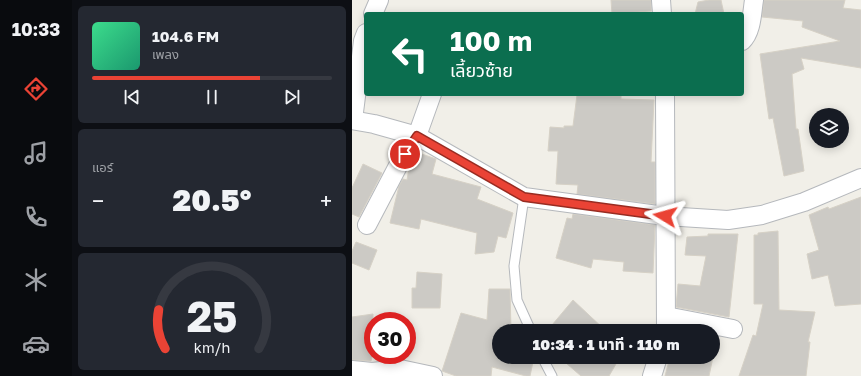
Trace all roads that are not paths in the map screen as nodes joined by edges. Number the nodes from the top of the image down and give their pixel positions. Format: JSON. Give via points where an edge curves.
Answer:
{"nodes":[{"id":1,"x":379,"y":0,"type":"edge"},
{"id":2,"x":661,"y":0,"type":"edge"},
{"id":3,"x":754,"y":0,"type":"edge"},
{"id":4,"x":374,"y":12,"type":"edge"},
{"id":5,"x":662,"y":12,"type":"edge"},
{"id":6,"x":364,"y":38,"type":"edge"},
{"id":7,"x":744,"y":39,"type":"edge"},
{"id":8,"x":431,"y":96,"type":"edge"},
{"id":9,"x":664,"y":96,"type":"edge"},
{"id":10,"x":353,"y":120,"type":"edge"},
{"id":11,"x":417,"y":136,"type":"junction"},
{"id":12,"x":861,"y":178,"type":"edge"},
{"id":13,"x":524,"y":197,"type":"junction"},
{"id":14,"x":665,"y":216,"type":"junction"},
{"id":15,"x":367,"y":225,"type":"dead end"},
{"id":16,"x":528,"y":324,"type":"edge"},
{"id":17,"x":666,"y":324,"type":"edge"},
{"id":18,"x":720,"y":328,"type":"edge"},
{"id":19,"x":733,"y":329,"type":"dead end"},
{"id":20,"x":546,"y":364,"type":"edge"},
{"id":21,"x":656,"y":364,"type":"edge"},
{"id":22,"x":352,"y":370,"type":"edge"},
{"id":23,"x":433,"y":376,"type":"edge"},
{"id":24,"x":552,"y":376,"type":"edge"},
{"id":25,"x":652,"y":376,"type":"edge"}],
"edges":[{"from":1,"to":4,"type":"street"},
{"from":2,"to":5,"type":"street"},
{"from":3,"to":7,"type":"street","via":[[749,28]]},
{"from":6,"to":10,"type":"street"},
{"from":8,"to":11,"type":"street"},
{"from":9,"to":14,"type":"street"},
{"from":10,"to":11,"type":"street"},
{"from":11,"to":13,"type":"street"},
{"from":11,"to":15,"type":"street"},
{"from":12,"to":14,"type":"street","via":[[804,202],[762,215],[728,220]]},
{"from":13,"to":14,"type":"street"},
{"from":13,"to":16,"type":"lane","via":[[514,266],[516,300]]},
{"from":14,"to":17,"type":"street"},
{"from":18,"to":19,"type":"street"},
{"from":20,"to":24,"type":"lane"},
{"from":21,"to":25,"type":"street"},
{"from":22,"to":23,"type":"street","via":[[372,372],[400,368]]}]}
